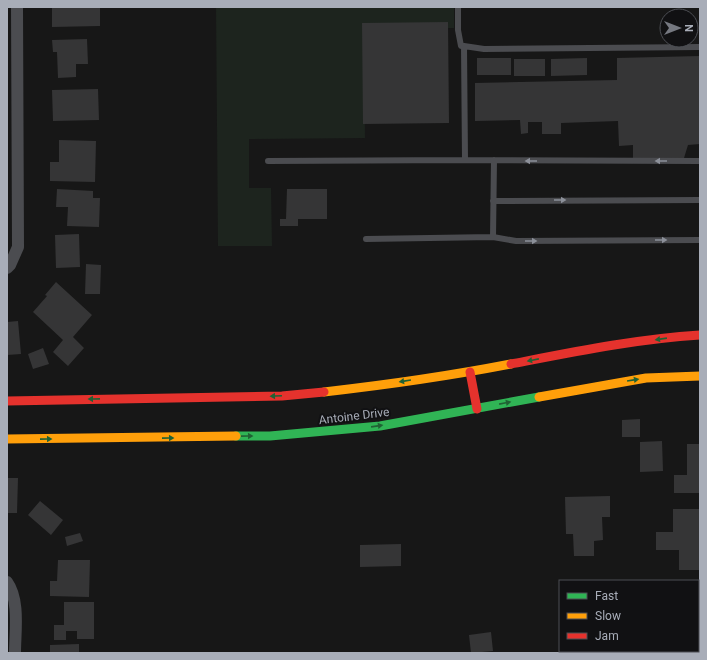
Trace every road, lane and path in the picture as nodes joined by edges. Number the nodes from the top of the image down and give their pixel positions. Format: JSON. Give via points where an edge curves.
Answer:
{"nodes":[{"id":1,"x":17,"y":7,"type":"edge"},
{"id":2,"x":458,"y":7,"type":"edge"},
{"id":3,"x":464,"y":46,"type":"junction"},
{"id":4,"x":700,"y":47,"type":"edge"},
{"id":5,"x":466,"y":160,"type":"junction"},
{"id":6,"x":494,"y":160,"type":"junction"},
{"id":7,"x":268,"y":161,"type":"dead end"},
{"id":8,"x":700,"y":162,"type":"edge"},
{"id":9,"x":493,"y":200,"type":"junction"},
{"id":10,"x":700,"y":200,"type":"edge"},
{"id":11,"x":493,"y":237,"type":"junction"},
{"id":12,"x":366,"y":239,"type":"dead end"},
{"id":13,"x":700,"y":240,"type":"edge"},
{"id":14,"x":7,"y":268,"type":"edge"},
{"id":15,"x":700,"y":335,"type":"edge"},
{"id":16,"x":470,"y":372,"type":"junction"},
{"id":17,"x":700,"y":376,"type":"edge"},
{"id":18,"x":7,"y":400,"type":"edge"},
{"id":19,"x":477,"y":408,"type":"junction"},
{"id":20,"x":7,"y":439,"type":"edge"},
{"id":21,"x":7,"y":582,"type":"edge"},
{"id":22,"x":15,"y":653,"type":"edge"}],
"edges":[{"from":1,"to":14,"type":"street","via":[[18,247]]},
{"from":2,"to":3,"type":"lane","via":[[458,30],[461,46]]},
{"from":3,"to":4,"type":"lane","via":[[484,50]]},
{"from":3,"to":5,"type":"lane"},
{"from":5,"to":6,"type":"lane"},
{"from":5,"to":7,"type":"lane"},
{"from":8,"to":6,"type":"lane","one_way":true},
{"from":6,"to":9,"type":"lane"},
{"from":9,"to":10,"type":"lane","one_way":true},
{"from":9,"to":11,"type":"lane"},
{"from":11,"to":12,"type":"lane"},
{"from":11,"to":13,"type":"lane","one_way":true,"via":[[516,241]]},
{"from":15,"to":16,"type":"main road","one_way":true,"via":[[591,349]]},
{"from":16,"to":18,"type":"main road","one_way":true,"via":[[282,396]]},
{"from":16,"to":19,"type":"main road"},
{"from":19,"to":17,"type":"main road","name":"Antoine Drive","one_way":true,"via":[[646,378]]},
{"from":20,"to":19,"type":"main road","name":"Antoine Drive","one_way":true,"via":[[270,436],[380,426]]},
{"from":21,"to":22,"type":"street","via":[[15,599]]}]}
